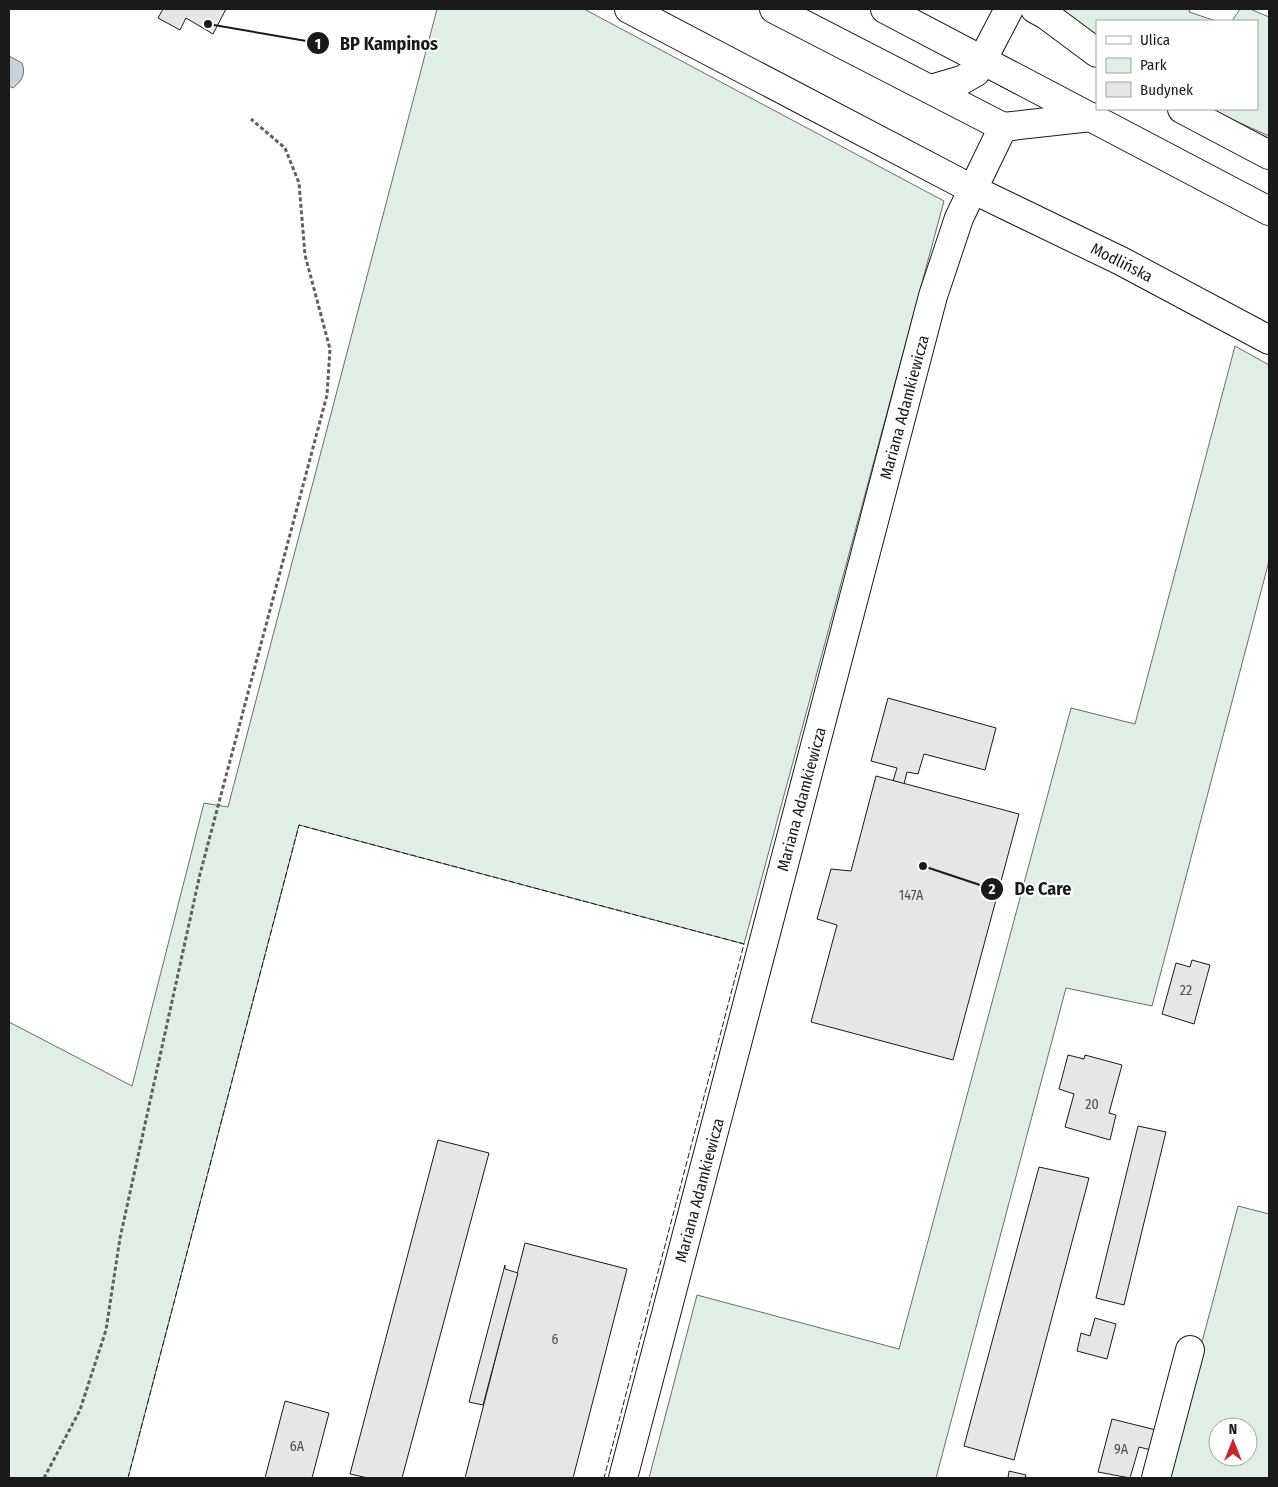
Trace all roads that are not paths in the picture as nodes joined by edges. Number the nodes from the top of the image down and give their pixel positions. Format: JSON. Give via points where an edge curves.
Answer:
{"nodes":[{"id":1,"x":629,"y":9,"type":"edge"},
{"id":2,"x":774,"y":9,"type":"edge"},
{"id":3,"x":885,"y":9,"type":"edge"},
{"id":4,"x":1009,"y":9,"type":"edge"},
{"id":5,"x":1035,"y":9,"type":"edge"},
{"id":6,"x":1096,"y":52,"type":"edge"},
{"id":7,"x":984,"y":60,"type":"junction"},
{"id":8,"x":931,"y":89,"type":"junction"},
{"id":9,"x":1184,"y":110,"type":"edge"},
{"id":10,"x":1091,"y":117,"type":"junction"},
{"id":11,"x":1003,"y":127,"type":"junction"},
{"id":12,"x":1269,"y":155,"type":"edge"},
{"id":13,"x":972,"y":189,"type":"junction"},
{"id":14,"x":1269,"y":211,"type":"edge"},
{"id":15,"x":1269,"y":340,"type":"edge"},
{"id":16,"x":1190,"y":1350,"type":"dead end"},
{"id":17,"x":623,"y":1478,"type":"edge"},
{"id":18,"x":1156,"y":1478,"type":"edge"}],
"edges":[{"from":1,"to":13,"type":"main road","name":"Modlińska"},
{"from":2,"to":8,"type":"main road"},
{"from":3,"to":7,"type":"main road"},
{"from":4,"to":7,"type":"main road"},
{"from":5,"to":6,"type":"main road"},
{"from":7,"to":8,"type":"main road","via":[[976,72],[962,80]]},
{"from":7,"to":10,"type":"main road"},
{"from":8,"to":11,"type":"main road"},
{"from":9,"to":12,"type":"main road"},
{"from":10,"to":11,"type":"main road"},
{"from":10,"to":14,"type":"main road"},
{"from":11,"to":13,"type":"main road","name":"Mariana Adamkiewicza"},
{"from":13,"to":15,"type":"main road","name":"Modlińska","via":[[1121,261]]},
{"from":13,"to":17,"type":"main road","name":"Mariana Adamkiewicza","via":[[933,296]]},
{"from":16,"to":18,"type":"main road"}]}
